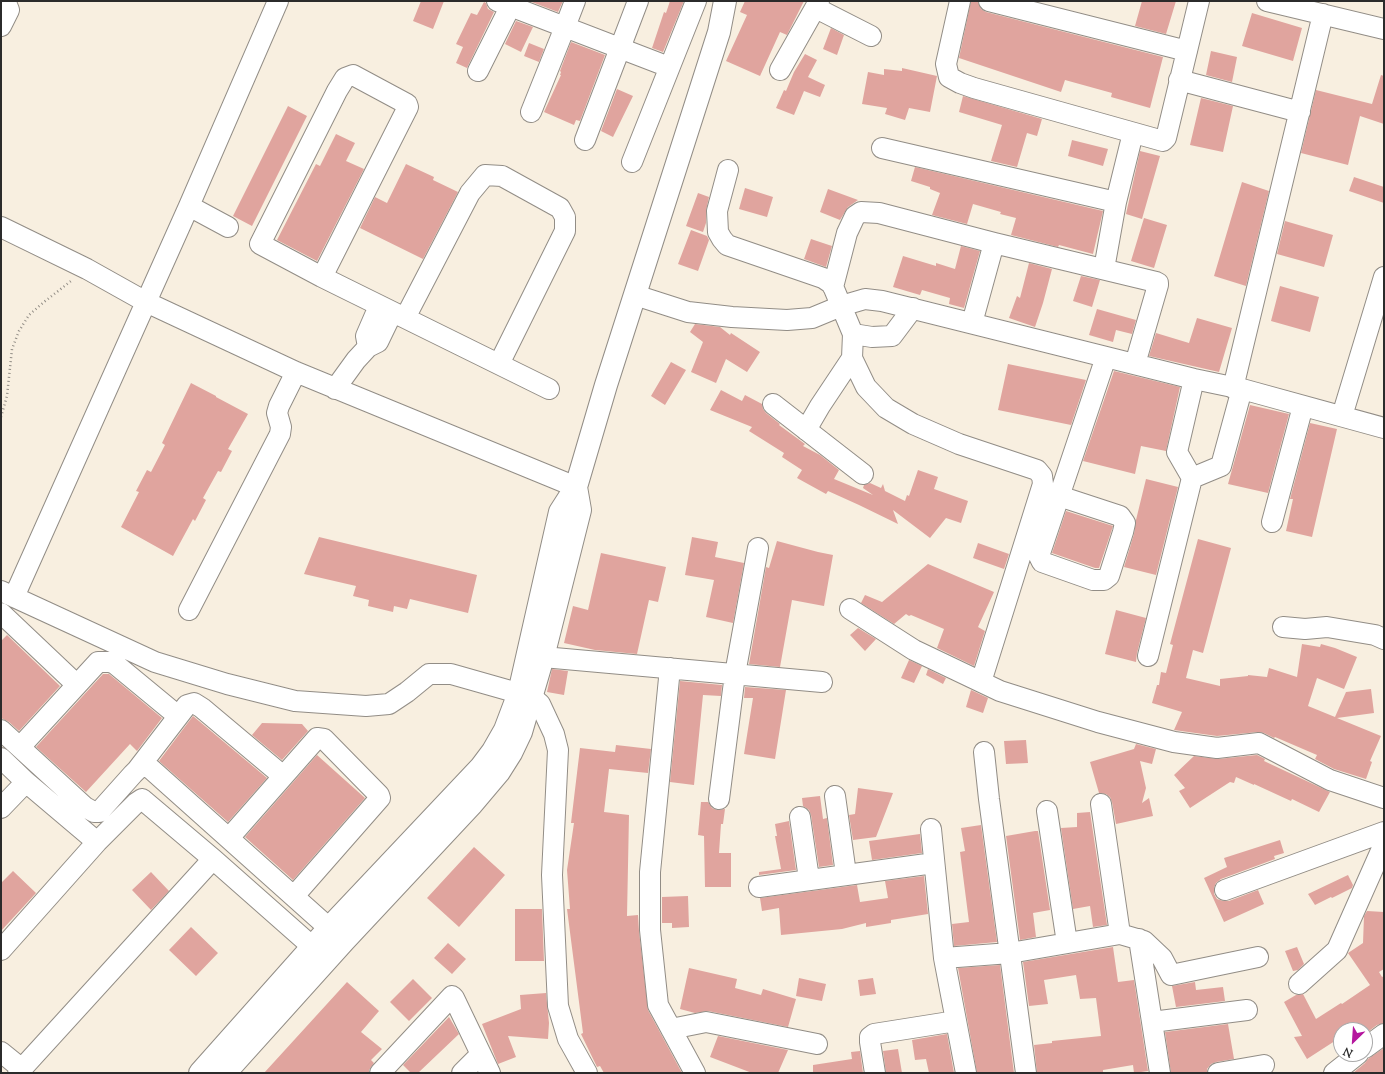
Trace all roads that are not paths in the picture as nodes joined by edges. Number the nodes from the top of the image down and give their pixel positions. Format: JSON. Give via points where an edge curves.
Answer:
{"nodes":[{"id":1,"x":4,"y":1,"type":"edge"},
{"id":2,"x":278,"y":1,"type":"edge"},
{"id":3,"x":574,"y":1,"type":"edge"},
{"id":4,"x":638,"y":1,"type":"edge"},
{"id":5,"x":696,"y":1,"type":"edge"},
{"id":6,"x":726,"y":1,"type":"edge"},
{"id":7,"x":734,"y":1,"type":"edge"},
{"id":8,"x":960,"y":1,"type":"edge"},
{"id":9,"x":989,"y":1,"type":"edge"},
{"id":10,"x":1199,"y":1,"type":"edge"},
{"id":11,"x":1267,"y":1,"type":"edge"},
{"id":12,"x":507,"y":3,"type":"edge"},
{"id":13,"x":817,"y":5,"type":"edge"},
{"id":14,"x":1323,"y":14,"type":"junction"},
{"id":15,"x":1,"y":26,"type":"edge"},
{"id":16,"x":565,"y":27,"type":"junction"},
{"id":17,"x":1384,"y":29,"type":"edge"},
{"id":18,"x":719,"y":32,"type":"junction"},
{"id":19,"x":871,"y":36,"type":"dead end"},
{"id":20,"x":619,"y":48,"type":"junction"},
{"id":21,"x":1187,"y":51,"type":"junction"},
{"id":22,"x":669,"y":68,"type":"junction"},
{"id":23,"x":780,"y":70,"type":"dead end"},
{"id":24,"x":478,"y":71,"type":"dead end"},
{"id":25,"x":1179,"y":80,"type":"junction"},
{"id":26,"x":531,"y":112,"type":"dead end"},
{"id":27,"x":1300,"y":112,"type":"junction"},
{"id":28,"x":1134,"y":133,"type":"junction"},
{"id":29,"x":585,"y":140,"type":"dead end"},
{"id":30,"x":882,"y":148,"type":"dead end"},
{"id":31,"x":632,"y":162,"type":"dead end"},
{"id":32,"x":728,"y":170,"type":"dead end"},
{"id":33,"x":1116,"y":202,"type":"junction"},
{"id":34,"x":189,"y":206,"type":"junction"},
{"id":35,"x":228,"y":226,"type":"dead end"},
{"id":36,"x":1,"y":227,"type":"edge"},
{"id":37,"x":994,"y":243,"type":"junction"},
{"id":38,"x":1104,"y":269,"type":"junction"},
{"id":39,"x":322,"y":277,"type":"junction"},
{"id":40,"x":1384,"y":277,"type":"edge"},
{"id":41,"x":833,"y":287,"type":"junction"},
{"id":42,"x":635,"y":295,"type":"junction"},
{"id":43,"x":146,"y":302,"type":"junction"},
{"id":44,"x":841,"y":306,"type":"junction"},
{"id":45,"x":913,"y":308,"type":"junction"},
{"id":46,"x":392,"y":312,"type":"junction"},
{"id":47,"x":972,"y":323,"type":"junction"},
{"id":48,"x":853,"y":334,"type":"junction"},
{"id":49,"x":1106,"y":357,"type":"junction"},
{"id":50,"x":852,"y":358,"type":"junction"},
{"id":51,"x":499,"y":364,"type":"junction"},
{"id":52,"x":1135,"y":364,"type":"junction"},
{"id":53,"x":296,"y":372,"type":"junction"},
{"id":54,"x":1194,"y":379,"type":"junction"},
{"id":55,"x":1238,"y":388,"type":"junction"},
{"id":56,"x":335,"y":389,"type":"junction"},
{"id":57,"x":549,"y":389,"type":"dead end"},
{"id":58,"x":773,"y":404,"type":"dead end"},
{"id":59,"x":1303,"y":406,"type":"junction"},
{"id":60,"x":1342,"y":416,"type":"junction"},
{"id":61,"x":1384,"y":428,"type":"edge"},
{"id":62,"x":806,"y":430,"type":"junction"},
{"id":63,"x":863,"y":474,"type":"dead end"},
{"id":64,"x":1192,"y":478,"type":"junction"},
{"id":65,"x":576,"y":488,"type":"junction"},
{"id":66,"x":1059,"y":496,"type":"junction"},
{"id":67,"x":1272,"y":522,"type":"dead end"},
{"id":68,"x":758,"y":548,"type":"dead end"},
{"id":69,"x":8,"y":594,"type":"edge"},
{"id":70,"x":850,"y":609,"type":"dead end"},
{"id":71,"x":189,"y":610,"type":"dead end"},
{"id":72,"x":1,"y":613,"type":"edge"},
{"id":73,"x":1283,"y":627,"type":"dead end"},
{"id":74,"x":1384,"y":639,"type":"edge"},
{"id":75,"x":1148,"y":656,"type":"dead end"},
{"id":76,"x":543,"y":657,"type":"junction"},
{"id":77,"x":670,"y":668,"type":"junction"},
{"id":78,"x":735,"y":674,"type":"junction"},
{"id":79,"x":822,"y":682,"type":"dead end"},
{"id":80,"x":981,"y":682,"type":"junction"},
{"id":81,"x":76,"y":684,"type":"junction"},
{"id":82,"x":525,"y":695,"type":"junction"},
{"id":83,"x":178,"y":716,"type":"junction"},
{"id":84,"x":1,"y":730,"type":"edge"},
{"id":85,"x":20,"y":747,"type":"junction"},
{"id":86,"x":984,"y":752,"type":"dead end"},
{"id":87,"x":1,"y":758,"type":"edge"},
{"id":88,"x":137,"y":770,"type":"junction"},
{"id":89,"x":283,"y":776,"type":"junction"},
{"id":90,"x":26,"y":782,"type":"junction"},
{"id":91,"x":835,"y":796,"type":"dead end"},
{"id":92,"x":1384,"y":798,"type":"edge"},
{"id":93,"x":719,"y":799,"type":"dead end"},
{"id":94,"x":1101,"y":804,"type":"dead end"},
{"id":95,"x":1,"y":808,"type":"edge"},
{"id":96,"x":1047,"y":811,"type":"dead end"},
{"id":97,"x":800,"y":817,"type":"dead end"},
{"id":98,"x":931,"y":829,"type":"dead end"},
{"id":99,"x":1384,"y":832,"type":"edge"},
{"id":100,"x":229,"y":838,"type":"junction"},
{"id":101,"x":96,"y":842,"type":"junction"},
{"id":102,"x":1384,"y":844,"type":"edge"},
{"id":103,"x":213,"y":859,"type":"junction"},
{"id":104,"x":934,"y":863,"type":"junction"},
{"id":105,"x":846,"y":874,"type":"junction"},
{"id":106,"x":809,"y":879,"type":"junction"},
{"id":107,"x":759,"y":887,"type":"dead end"},
{"id":108,"x":1225,"y":890,"type":"dead end"},
{"id":109,"x":294,"y":896,"type":"junction"},
{"id":110,"x":329,"y":928,"type":"junction"},
{"id":111,"x":1130,"y":936,"type":"junction"},
{"id":112,"x":1067,"y":943,"type":"junction"},
{"id":113,"x":1,"y":950,"type":"edge"},
{"id":114,"x":320,"y":953,"type":"junction"},
{"id":115,"x":1010,"y":953,"type":"junction"},
{"id":116,"x":1258,"y":957,"type":"dead end"},
{"id":117,"x":944,"y":958,"type":"junction"},
{"id":118,"x":1299,"y":984,"type":"dead end"},
{"id":119,"x":1247,"y":1010,"type":"dead end"},
{"id":120,"x":956,"y":1021,"type":"junction"},
{"id":121,"x":1152,"y":1022,"type":"junction"},
{"id":122,"x":671,"y":1029,"type":"junction"},
{"id":123,"x":1384,"y":1034,"type":"edge"},
{"id":124,"x":1373,"y":1042,"type":"edge"},
{"id":125,"x":817,"y":1044,"type":"dead end"},
{"id":126,"x":1,"y":1052,"type":"edge"},
{"id":127,"x":481,"y":1054,"type":"junction"},
{"id":128,"x":1348,"y":1062,"type":"edge"},
{"id":129,"x":1264,"y":1065,"type":"dead end"},
{"id":130,"x":20,"y":1071,"type":"edge"},
{"id":131,"x":200,"y":1073,"type":"edge"},
{"id":132,"x":225,"y":1073,"type":"edge"},
{"id":133,"x":380,"y":1073,"type":"edge"},
{"id":134,"x":462,"y":1073,"type":"edge"},
{"id":135,"x":490,"y":1073,"type":"edge"},
{"id":136,"x":587,"y":1073,"type":"edge"},
{"id":137,"x":695,"y":1073,"type":"edge"},
{"id":138,"x":875,"y":1073,"type":"edge"},
{"id":139,"x":966,"y":1073,"type":"edge"},
{"id":140,"x":1026,"y":1073,"type":"edge"},
{"id":141,"x":1160,"y":1073,"type":"edge"},
{"id":142,"x":1218,"y":1073,"type":"edge"},
{"id":143,"x":1334,"y":1073,"type":"edge"}],
"edges":[{"from":1,"to":15,"type":"street","via":[[9,10]]},
{"from":2,"to":34,"type":"street"},
{"from":3,"to":16,"type":"street"},
{"from":4,"to":20,"type":"street"},
{"from":5,"to":22,"type":"street"},
{"from":6,"to":18,"type":"street"},
{"from":7,"to":18,"type":"street"},
{"from":8,"to":28,"type":"street","via":[[946,64],[949,77],[974,88]]},
{"from":9,"to":21,"type":"street"},
{"from":10,"to":21,"type":"street"},
{"from":11,"to":14,"type":"street"},
{"from":12,"to":16,"type":"street"},
{"from":12,"to":24,"type":"street"},
{"from":13,"to":19,"type":"street"},
{"from":13,"to":23,"type":"street"},
{"from":14,"to":17,"type":"street"},
{"from":14,"to":27,"type":"street"},
{"from":16,"to":20,"type":"street"},
{"from":16,"to":26,"type":"street"},
{"from":18,"to":42,"type":"street"},
{"from":20,"to":22,"type":"street"},
{"from":20,"to":29,"type":"street"},
{"from":21,"to":25,"type":"street"},
{"from":22,"to":31,"type":"street"},
{"from":25,"to":27,"type":"street"},
{"from":25,"to":28,"type":"street","via":[[1165,140]]},
{"from":27,"to":55,"type":"street"},
{"from":28,"to":33,"type":"street"},
{"from":30,"to":33,"type":"street"},
{"from":32,"to":41,"type":"street","via":[[717,211],[718,232],[727,245],[823,278]]},
{"from":33,"to":38,"type":"street"},
{"from":34,"to":35,"type":"street"},
{"from":34,"to":43,"type":"street"},
{"from":36,"to":43,"type":"street","via":[[87,269]]},
{"from":37,"to":38,"type":"street"},
{"from":37,"to":41,"type":"street","via":[[879,213],[861,212],[855,216],[847,233]]},
{"from":37,"to":47,"type":"street"},
{"from":38,"to":52,"type":"street","via":[[1158,283]]},
{"from":39,"to":39,"type":"street","via":[[408,107],[407,104],[353,76],[345,78],[337,91],[260,244]]},
{"from":39,"to":46,"type":"street"},
{"from":40,"to":60,"type":"street"},
{"from":41,"to":44,"type":"street"},
{"from":42,"to":44,"type":"street","via":[[688,312],[787,320],[812,318]]},
{"from":42,"to":65,"type":"street"},
{"from":43,"to":53,"type":"street"},
{"from":43,"to":69,"type":"street"},
{"from":44,"to":45,"type":"street","via":[[865,299],[882,300]]},
{"from":44,"to":48,"type":"street"},
{"from":45,"to":47,"type":"street"},
{"from":45,"to":48,"type":"street","via":[[892,336],[872,337]]},
{"from":46,"to":51,"type":"street"},
{"from":46,"to":51,"type":"street","via":[[470,193],[485,175],[502,176],[560,208],[565,217],[565,231]]},
{"from":46,"to":56,"type":"street","via":[[378,342],[368,347],[356,360]]},
{"from":47,"to":49,"type":"street"},
{"from":48,"to":50,"type":"street"},
{"from":49,"to":52,"type":"street"},
{"from":49,"to":66,"type":"street"},
{"from":50,"to":62,"type":"street"},
{"from":50,"to":80,"type":"street","via":[[866,387],[886,408],[912,424],[959,444],[1036,470],[1042,476],[1043,484]]},
{"from":51,"to":57,"type":"street"},
{"from":52,"to":54,"type":"street"},
{"from":53,"to":56,"type":"street"},
{"from":53,"to":71,"type":"street","via":[[277,413],[280,434]]},
{"from":54,"to":55,"type":"street"},
{"from":54,"to":64,"type":"street","via":[[1177,452]]},
{"from":55,"to":59,"type":"street"},
{"from":55,"to":64,"type":"street","via":[[1221,466]]},
{"from":56,"to":65,"type":"street"},
{"from":58,"to":62,"type":"street"},
{"from":59,"to":60,"type":"street"},
{"from":59,"to":67,"type":"street"},
{"from":60,"to":61,"type":"street"},
{"from":62,"to":63,"type":"street"},
{"from":64,"to":75,"type":"street"},
{"from":65,"to":76,"type":"street","via":[[580,510]]},
{"from":65,"to":82,"type":"street","via":[[560,512]]},
{"from":66,"to":66,"type":"street","via":[[1120,516],[1125,523],[1109,576],[1104,580],[1093,580],[1042,562],[1039,556],[1041,548]]},
{"from":68,"to":78,"type":"street"},
{"from":69,"to":82,"type":"street","via":[[155,662],[226,684],[295,701],[366,706],[389,704],[429,674],[451,674]]},
{"from":70,"to":80,"type":"street","via":[[914,650]]},
{"from":72,"to":81,"type":"street"},
{"from":73,"to":74,"type":"street","via":[[1327,627],[1375,634]]},
{"from":76,"to":77,"type":"street"},
{"from":76,"to":82,"type":"street"},
{"from":77,"to":78,"type":"street"},
{"from":77,"to":122,"type":"street","via":[[650,872],[650,930],[658,1005]]},
{"from":78,"to":79,"type":"street"},
{"from":78,"to":93,"type":"street"},
{"from":80,"to":92,"type":"street","via":[[1000,691],[1174,742],[1217,748],[1259,743],[1330,780]]},
{"from":81,"to":83,"type":"street","via":[[98,662],[110,662]]},
{"from":81,"to":85,"type":"street"},
{"from":82,"to":110,"type":"street","via":[[481,767]]},
{"from":82,"to":114,"type":"street","via":[[521,732],[499,772],[472,804]]},
{"from":82,"to":136,"type":"street","via":[[540,704],[554,734],[558,750],[552,875],[558,1006],[568,1039]]},
{"from":83,"to":88,"type":"street"},
{"from":83,"to":89,"type":"street","via":[[187,705],[194,703]]},
{"from":84,"to":85,"type":"street"},
{"from":85,"to":88,"type":"street","via":[[84,807],[94,812],[99,812]]},
{"from":86,"to":115,"type":"street","via":[[988,799]]},
{"from":87,"to":90,"type":"street"},
{"from":88,"to":100,"type":"street","via":[[141,766],[151,769]]},
{"from":89,"to":100,"type":"street"},
{"from":89,"to":109,"type":"street","via":[[316,738],[320,738],[324,739],[380,795]]},
{"from":90,"to":95,"type":"street"},
{"from":90,"to":101,"type":"street"},
{"from":91,"to":105,"type":"street"},
{"from":94,"to":111,"type":"street"},
{"from":96,"to":112,"type":"street"},
{"from":97,"to":106,"type":"street"},
{"from":98,"to":104,"type":"street"},
{"from":99,"to":108,"type":"street"},
{"from":100,"to":109,"type":"street"},
{"from":101,"to":103,"type":"street","via":[[142,799]]},
{"from":101,"to":113,"type":"street"},
{"from":102,"to":118,"type":"street","via":[[1337,950]]},
{"from":103,"to":114,"type":"street"},
{"from":103,"to":130,"type":"street"},
{"from":104,"to":105,"type":"street"},
{"from":104,"to":117,"type":"street"},
{"from":105,"to":106,"type":"street"},
{"from":106,"to":107,"type":"street"},
{"from":109,"to":110,"type":"street"},
{"from":110,"to":114,"type":"street"},
{"from":111,"to":112,"type":"street"},
{"from":111,"to":116,"type":"street","via":[[1144,941],[1162,958],[1171,975]]},
{"from":111,"to":121,"type":"street"},
{"from":112,"to":115,"type":"street"},
{"from":114,"to":131,"type":"street"},
{"from":114,"to":132,"type":"street"},
{"from":115,"to":117,"type":"street"},
{"from":115,"to":140,"type":"street"},
{"from":117,"to":120,"type":"street"},
{"from":119,"to":121,"type":"street"},
{"from":120,"to":138,"type":"street","via":[[874,1034],[870,1037],[870,1042]]},
{"from":120,"to":139,"type":"street"},
{"from":121,"to":141,"type":"street"},
{"from":122,"to":125,"type":"street","via":[[706,1022]]},
{"from":122,"to":137,"type":"street"},
{"from":123,"to":124,"type":"street"},
{"from":126,"to":130,"type":"street"},
{"from":127,"to":133,"type":"street","via":[[452,996]]},
{"from":127,"to":134,"type":"street"},
{"from":127,"to":135,"type":"street"},
{"from":128,"to":143,"type":"street"},
{"from":129,"to":142,"type":"street"}]}
